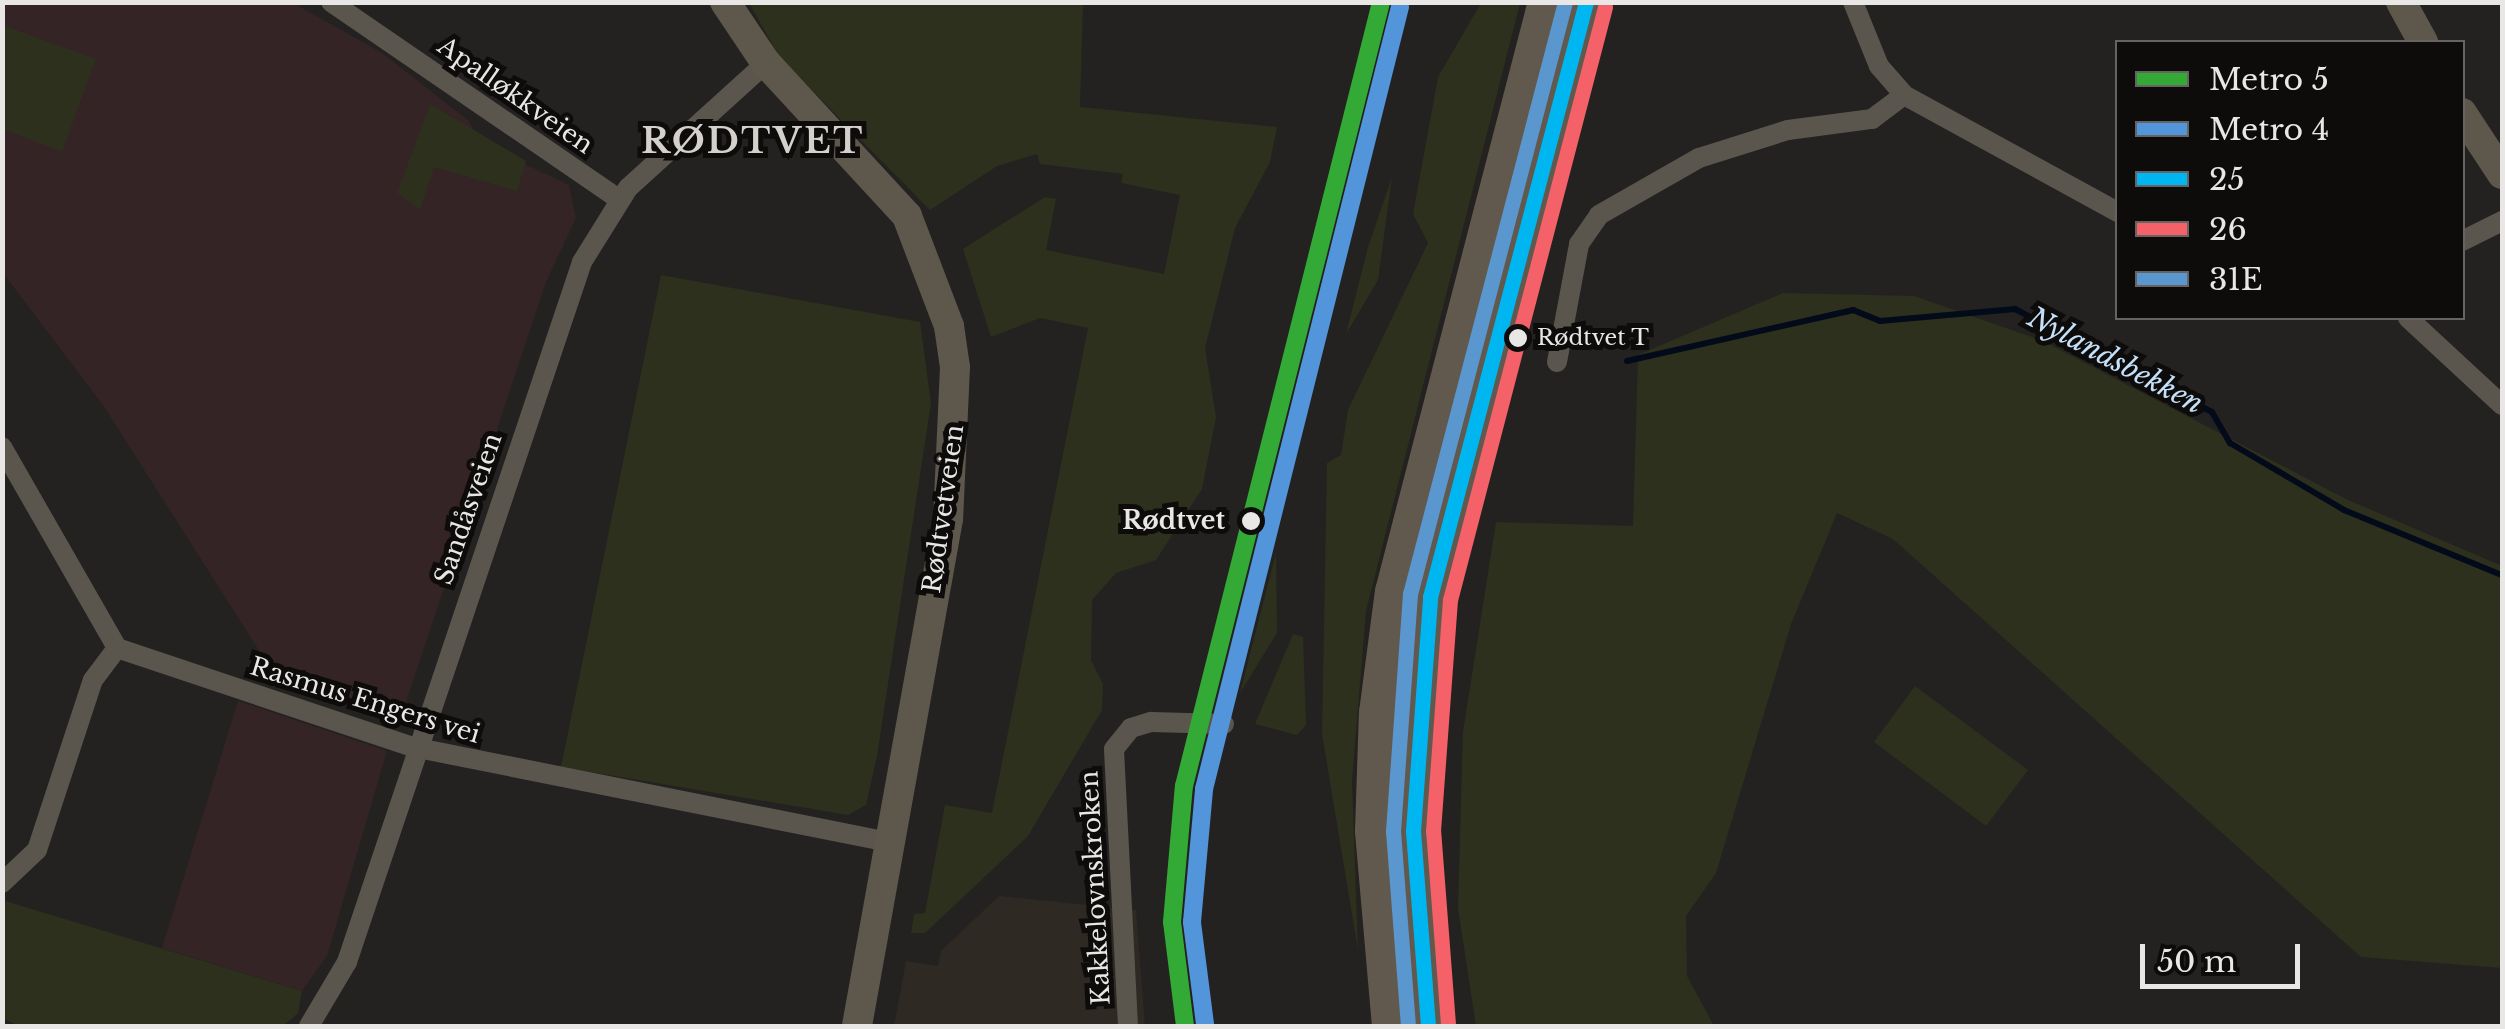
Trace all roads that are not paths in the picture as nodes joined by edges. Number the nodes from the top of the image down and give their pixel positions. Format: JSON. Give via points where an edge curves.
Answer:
{"nodes":[{"id":1,"x":331,"y":2,"type":"edge"},
{"id":2,"x":725,"y":2,"type":"edge"},
{"id":3,"x":1852,"y":2,"type":"edge"},
{"id":4,"x":2402,"y":2,"type":"edge"},
{"id":5,"x":1574,"y":6,"type":"edge"},
{"id":6,"x":2422,"y":40,"type":"edge"},
{"id":7,"x":766,"y":63,"type":"junction"},
{"id":8,"x":1904,"y":96,"type":"junction"},
{"id":9,"x":2465,"y":117,"type":"edge"},
{"id":10,"x":2502,"y":174,"type":"edge"},
{"id":11,"x":619,"y":199,"type":"junction"},
{"id":12,"x":2115,"y":210,"type":"edge"},
{"id":13,"x":2502,"y":220,"type":"edge"},
{"id":14,"x":2465,"y":239,"type":"edge"},
{"id":15,"x":2410,"y":320,"type":"edge"},
{"id":16,"x":1558,"y":362,"type":"dead end"},
{"id":17,"x":2502,"y":405,"type":"edge"},
{"id":18,"x":2,"y":447,"type":"edge"},
{"id":19,"x":117,"y":648,"type":"junction"},
{"id":20,"x":1224,"y":724,"type":"dead end"},
{"id":21,"x":413,"y":747,"type":"junction"},
{"id":22,"x":889,"y":842,"type":"junction"},
{"id":23,"x":2,"y":883,"type":"edge"},
{"id":24,"x":309,"y":1026,"type":"edge"},
{"id":25,"x":858,"y":1026,"type":"edge"},
{"id":26,"x":1128,"y":1026,"type":"edge"},
{"id":27,"x":1391,"y":1026,"type":"edge"},
{"id":28,"x":1428,"y":1026,"type":"edge"}],
"edges":[{"from":1,"to":11,"type":"street","name":"Apalløkkveien"},
{"from":2,"to":7,"type":"street","name":"Rødtvetveien"},
{"from":3,"to":8,"type":"street","via":[[1879,66]]},
{"from":4,"to":6,"type":"street"},
{"from":5,"to":27,"type":"highway","via":[[1420,468],[1391,608],[1374,831]]},
{"from":5,"to":28,"type":"highway","via":[[1430,597],[1413,831]]},
{"from":7,"to":11,"type":"street","name":"Sandåsveien"},
{"from":7,"to":22,"type":"street","name":"Rødtvetveien","via":[[907,216],[951,339],[958,431],[948,519]]},
{"from":8,"to":12,"type":"street"},
{"from":8,"to":16,"type":"street","via":[[1872,119],[1788,130],[1711,153],[1599,215],[1579,244]]},
{"from":9,"to":10,"type":"street"},
{"from":11,"to":21,"type":"street","name":"Sandåsveien","via":[[582,262]]},
{"from":13,"to":14,"type":"street"},
{"from":15,"to":17,"type":"street"},
{"from":18,"to":19,"type":"street"},
{"from":19,"to":21,"type":"street","name":"Rasmus Engers vei"},
{"from":19,"to":23,"type":"street","via":[[93,680],[37,850]]},
{"from":20,"to":26,"type":"street","name":"Kakkelovnskroken","via":[[1152,722],[1131,728],[1114,748]]},
{"from":21,"to":22,"type":"street","name":"Rasmus Engers vei"},
{"from":21,"to":24,"type":"street","name":"Sandåsveien","via":[[347,962]]},
{"from":22,"to":25,"type":"street","name":"Rødtvetveien"}]}
